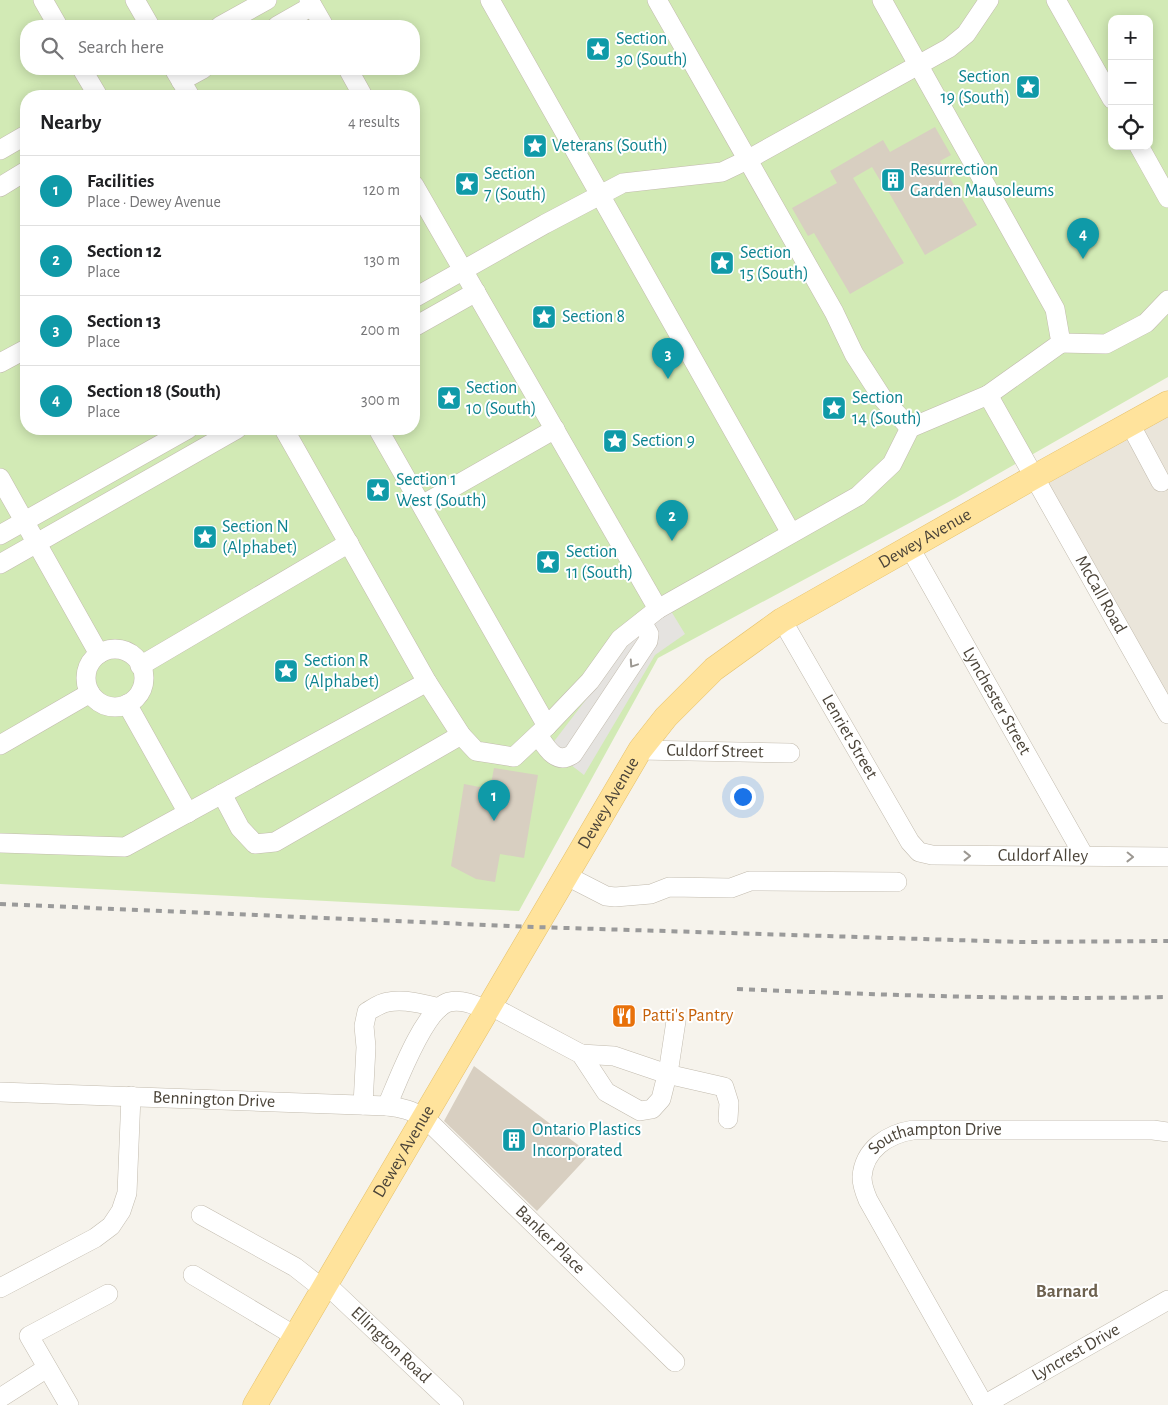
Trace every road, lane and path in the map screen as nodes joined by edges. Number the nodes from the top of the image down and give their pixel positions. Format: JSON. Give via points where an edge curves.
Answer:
{"nodes":[{"id":1,"x":44,"y":0,"type":"edge"},
{"id":2,"x":135,"y":0,"type":"edge"},
{"id":3,"x":267,"y":0,"type":"edge"},
{"id":4,"x":490,"y":0,"type":"edge"},
{"id":5,"x":657,"y":0,"type":"edge"},
{"id":6,"x":882,"y":0,"type":"edge"},
{"id":7,"x":989,"y":0,"type":"edge"},
{"id":8,"x":1056,"y":0,"type":"edge"},
{"id":9,"x":310,"y":3,"type":"edge"},
{"id":10,"x":55,"y":20,"type":"edge"},
{"id":11,"x":147,"y":20,"type":"edge"},
{"id":12,"x":231,"y":20,"type":"edge"},
{"id":13,"x":286,"y":20,"type":"edge"},
{"id":14,"x":320,"y":20,"type":"edge"},
{"id":15,"x":919,"y":64,"type":"junction"},
{"id":16,"x":85,"y":75,"type":"edge"},
{"id":17,"x":193,"y":75,"type":"edge"},
{"id":18,"x":351,"y":75,"type":"edge"},
{"id":19,"x":182,"y":82,"type":"edge"},
{"id":20,"x":93,"y":90,"type":"edge"},
{"id":21,"x":360,"y":90,"type":"edge"},
{"id":22,"x":1108,"y":92,"type":"edge"},
{"id":23,"x":20,"y":138,"type":"edge"},
{"id":24,"x":0,"y":150,"type":"edge"},
{"id":25,"x":1140,"y":150,"type":"edge"},
{"id":26,"x":747,"y":160,"type":"junction"},
{"id":27,"x":20,"y":175,"type":"edge"},
{"id":28,"x":0,"y":187,"type":"edge"},
{"id":29,"x":420,"y":196,"type":"edge"},
{"id":30,"x":599,"y":196,"type":"junction"},
{"id":31,"x":1168,"y":198,"type":"edge"},
{"id":32,"x":463,"y":271,"type":"junction"},
{"id":33,"x":476,"y":292,"type":"junction"},
{"id":34,"x":420,"y":295,"type":"edge"},
{"id":35,"x":1168,"y":300,"type":"edge"},
{"id":36,"x":420,"y":324,"type":"edge"},
{"id":37,"x":1061,"y":343,"type":"junction"},
{"id":38,"x":20,"y":352,"type":"edge"},
{"id":39,"x":0,"y":364,"type":"edge"},
{"id":40,"x":988,"y":395,"type":"junction"},
{"id":41,"x":1168,"y":403,"type":"edge"},
{"id":42,"x":1130,"y":424,"type":"junction"},
{"id":43,"x":910,"y":428,"type":"junction"},
{"id":44,"x":555,"y":429,"type":"junction"},
{"id":45,"x":177,"y":435,"type":"edge"},
{"id":46,"x":226,"y":435,"type":"edge"},
{"id":47,"x":287,"y":435,"type":"edge"},
{"id":48,"x":381,"y":435,"type":"edge"},
{"id":49,"x":1034,"y":477,"type":"junction"},
{"id":50,"x":0,"y":478,"type":"edge"},
{"id":51,"x":1161,"y":482,"type":"dead end"},
{"id":52,"x":422,"y":505,"type":"junction"},
{"id":53,"x":24,"y":521,"type":"junction"},
{"id":54,"x":791,"y":533,"type":"junction"},
{"id":55,"x":0,"y":535,"type":"edge"},
{"id":56,"x":36,"y":542,"type":"junction"},
{"id":57,"x":349,"y":543,"type":"junction"},
{"id":58,"x":910,"y":548,"type":"junction"},
{"id":59,"x":0,"y":564,"type":"edge"},
{"id":60,"x":658,"y":609,"type":"junction"},
{"id":61,"x":782,"y":620,"type":"junction"},
{"id":62,"x":642,"y":622,"type":"junction"},
{"id":63,"x":99,"y":654,"type":"junction"},
{"id":64,"x":140,"y":666,"type":"junction"},
{"id":65,"x":427,"y":682,"type":"junction"},
{"id":66,"x":90,"y":693,"type":"junction"},
{"id":67,"x":127,"y":704,"type":"junction"},
{"id":68,"x":1168,"y":714,"type":"edge"},
{"id":69,"x":543,"y":730,"type":"junction"},
{"id":70,"x":461,"y":735,"type":"junction"},
{"id":71,"x":0,"y":745,"type":"edge"},
{"id":72,"x":640,"y":750,"type":"junction"},
{"id":73,"x":790,"y":754,"type":"dead end"},
{"id":74,"x":222,"y":794,"type":"junction"},
{"id":75,"x":188,"y":813,"type":"junction"},
{"id":76,"x":0,"y":843,"type":"edge"},
{"id":77,"x":919,"y":852,"type":"joint"},
{"id":78,"x":1084,"y":856,"type":"junction"},
{"id":79,"x":1168,"y":857,"type":"edge"},
{"id":80,"x":565,"y":875,"type":"junction"},
{"id":81,"x":897,"y":882,"type":"dead end"},
{"id":82,"x":488,"y":1007,"type":"junction"},
{"id":83,"x":440,"y":1008,"type":"junction"},
{"id":84,"x":676,"y":1021,"type":"dead end"},
{"id":85,"x":582,"y":1054,"type":"junction"},
{"id":86,"x":667,"y":1074,"type":"junction"},
{"id":87,"x":0,"y":1092,"type":"edge"},
{"id":88,"x":131,"y":1096,"type":"junction"},
{"id":89,"x":363,"y":1105,"type":"junction"},
{"id":90,"x":387,"y":1106,"type":"junction"},
{"id":91,"x":425,"y":1118,"type":"junction"},
{"id":92,"x":728,"y":1119,"type":"dead end"},
{"id":93,"x":1168,"y":1132,"type":"edge"},
{"id":94,"x":201,"y":1215,"type":"dead end"},
{"id":95,"x":193,"y":1275,"type":"dead end"},
{"id":96,"x":325,"y":1287,"type":"junction"},
{"id":97,"x":0,"y":1288,"type":"edge"},
{"id":98,"x":108,"y":1294,"type":"dead end"},
{"id":99,"x":1168,"y":1300,"type":"edge"},
{"id":100,"x":295,"y":1336,"type":"junction"},
{"id":101,"x":675,"y":1362,"type":"dead end"},
{"id":102,"x":47,"y":1368,"type":"junction"},
{"id":103,"x":0,"y":1398,"type":"edge"},
{"id":104,"x":69,"y":1405,"type":"edge"},
{"id":105,"x":255,"y":1405,"type":"edge"},
{"id":106,"x":454,"y":1405,"type":"edge"},
{"id":107,"x":984,"y":1405,"type":"edge"}],
"edges":[{"from":1,"to":10,"type":"street"},
{"from":2,"to":11,"type":"street"},
{"from":3,"to":12,"type":"street"},
{"from":4,"to":30,"type":"street"},
{"from":5,"to":26,"type":"street"},
{"from":6,"to":15,"type":"street"},
{"from":7,"to":15,"type":"street","via":[[966,34],[949,48]]},
{"from":8,"to":22,"type":"street"},
{"from":9,"to":13,"type":"street"},
{"from":9,"to":14,"type":"street"},
{"from":15,"to":26,"type":"street"},
{"from":15,"to":37,"type":"street","via":[[1055,309]]},
{"from":16,"to":20,"type":"street"},
{"from":17,"to":19,"type":"street"},
{"from":18,"to":21,"type":"street"},
{"from":23,"to":24,"type":"street"},
{"from":25,"to":31,"type":"street"},
{"from":26,"to":30,"type":"street","via":[[722,172],[623,183]]},
{"from":26,"to":43,"type":"street","via":[[834,312],[854,354],[883,399]]},
{"from":27,"to":28,"type":"street"},
{"from":29,"to":32,"type":"street"},
{"from":30,"to":32,"type":"street"},
{"from":30,"to":54,"type":"street"},
{"from":32,"to":33,"type":"street"},
{"from":32,"to":34,"type":"street"},
{"from":33,"to":36,"type":"street"},
{"from":33,"to":44,"type":"street"},
{"from":35,"to":37,"type":"street","via":[[1146,323],[1106,344]]},
{"from":37,"to":40,"type":"street"},
{"from":38,"to":39,"type":"street"},
{"from":40,"to":43,"type":"street"},
{"from":40,"to":49,"type":"street","name":"McCall Road"},
{"from":41,"to":42,"type":"main road","name":"Dewey Avenue"},
{"from":42,"to":49,"type":"main road","name":"Dewey Avenue"},
{"from":42,"to":51,"type":"street"},
{"from":43,"to":54,"type":"street","via":[[892,464],[858,496]]},
{"from":44,"to":52,"type":"street"},
{"from":44,"to":60,"type":"street"},
{"from":45,"to":53,"type":"street"},
{"from":46,"to":56,"type":"street"},
{"from":47,"to":57,"type":"street"},
{"from":48,"to":52,"type":"street"},
{"from":49,"to":58,"type":"main road","name":"Dewey Avenue"},
{"from":49,"to":68,"type":"street","name":"McCall Road"},
{"from":50,"to":53,"type":"street"},
{"from":52,"to":69,"type":"street"},
{"from":53,"to":55,"type":"street"},
{"from":53,"to":56,"type":"street"},
{"from":54,"to":60,"type":"street"},
{"from":56,"to":59,"type":"street"},
{"from":56,"to":63,"type":"street"},
{"from":57,"to":64,"type":"street"},
{"from":57,"to":65,"type":"street"},
{"from":58,"to":61,"type":"main road","name":"Dewey Avenue"},
{"from":58,"to":78,"type":"street","name":"Lynchester Street"},
{"from":60,"to":62,"type":"street"},
{"from":61,"to":72,"type":"main road","name":"Dewey Avenue","via":[[714,669],[666,717]]},
{"from":61,"to":77,"type":"street","name":"Lenriet Street","via":[[910,842]]},
{"from":62,"to":69,"type":"street","via":[[620,639],[590,681]]},
{"from":62,"to":69,"type":"street","one_way":true,"via":[[649,634],[648,641],[573,754],[559,758],[549,751]]},
{"from":63,"to":64,"type":"street","via":[[117,649],[126,651]]},
{"from":63,"to":66,"type":"street","via":[[88,667],[86,676]]},
{"from":64,"to":67,"type":"street","via":[[144,673],[141,691]]},
{"from":65,"to":70,"type":"street"},
{"from":65,"to":74,"type":"street"},
{"from":66,"to":67,"type":"street","via":[[103,704]]},
{"from":66,"to":71,"type":"street"},
{"from":67,"to":75,"type":"street"},
{"from":69,"to":70,"type":"street","via":[[514,758],[476,751]]},
{"from":70,"to":74,"type":"street","via":[[275,842],[255,844],[240,828]]},
{"from":72,"to":73,"type":"street","name":"Culdorf Street"},
{"from":72,"to":80,"type":"main road","name":"Dewey Avenue"},
{"from":74,"to":75,"type":"street"},
{"from":75,"to":76,"type":"street","via":[[125,848]]},
{"from":77,"to":78,"type":"street","name":"Culdorf Alley","one_way":true,"via":[[932,855]]},
{"from":78,"to":79,"type":"street","name":"Culdorf Alley","one_way":true},
{"from":80,"to":81,"type":"street","via":[[606,896],[615,897],[651,894],[669,887],[731,888],[750,881]]},
{"from":80,"to":82,"type":"main road","name":"Dewey Avenue"},
{"from":82,"to":83,"type":"street","via":[[449,1002]]},
{"from":82,"to":85,"type":"street"},
{"from":82,"to":91,"type":"main road","name":"Dewey Avenue"},
{"from":83,"to":89,"type":"street","via":[[421,1003],[389,1002],[367,1012]]},
{"from":83,"to":90,"type":"street","via":[[422,1029]]},
{"from":84,"to":86,"type":"street"},
{"from":85,"to":86,"type":"street","via":[[614,1056]]},
{"from":85,"to":86,"type":"street","via":[[606,1092],[640,1111],[652,1109],[661,1099]]},
{"from":86,"to":92,"type":"street","via":[[724,1087],[730,1103]]},
{"from":87,"to":88,"type":"street","name":"Bennington Drive"},
{"from":88,"to":89,"type":"street","name":"Bennington Drive"},
{"from":88,"to":97,"type":"street","via":[[127,1193],[112,1226]]},
{"from":89,"to":90,"type":"street","name":"Bennington Drive"},
{"from":90,"to":91,"type":"street","name":"Bennington Drive","via":[[402,1108]]},
{"from":91,"to":96,"type":"main road","name":"Dewey Avenue"},
{"from":91,"to":101,"type":"street","name":"Banker Place"},
{"from":93,"to":107,"type":"street","name":"Southampton Drive","via":[[914,1130],[894,1134],[873,1150],[862,1177],[868,1200]]},
{"from":94,"to":96,"type":"street","name":"Ellington Road"},
{"from":95,"to":100,"type":"street"},
{"from":96,"to":100,"type":"main road","name":"Dewey Avenue"},
{"from":96,"to":106,"type":"street","name":"Ellington Road"},
{"from":98,"to":102,"type":"street","via":[[29,1336]]},
{"from":99,"to":107,"type":"street","name":"Lyncrest Drive"},
{"from":100,"to":105,"type":"main road","name":"Dewey Avenue"},
{"from":102,"to":103,"type":"street"},
{"from":102,"to":104,"type":"street"}]}
